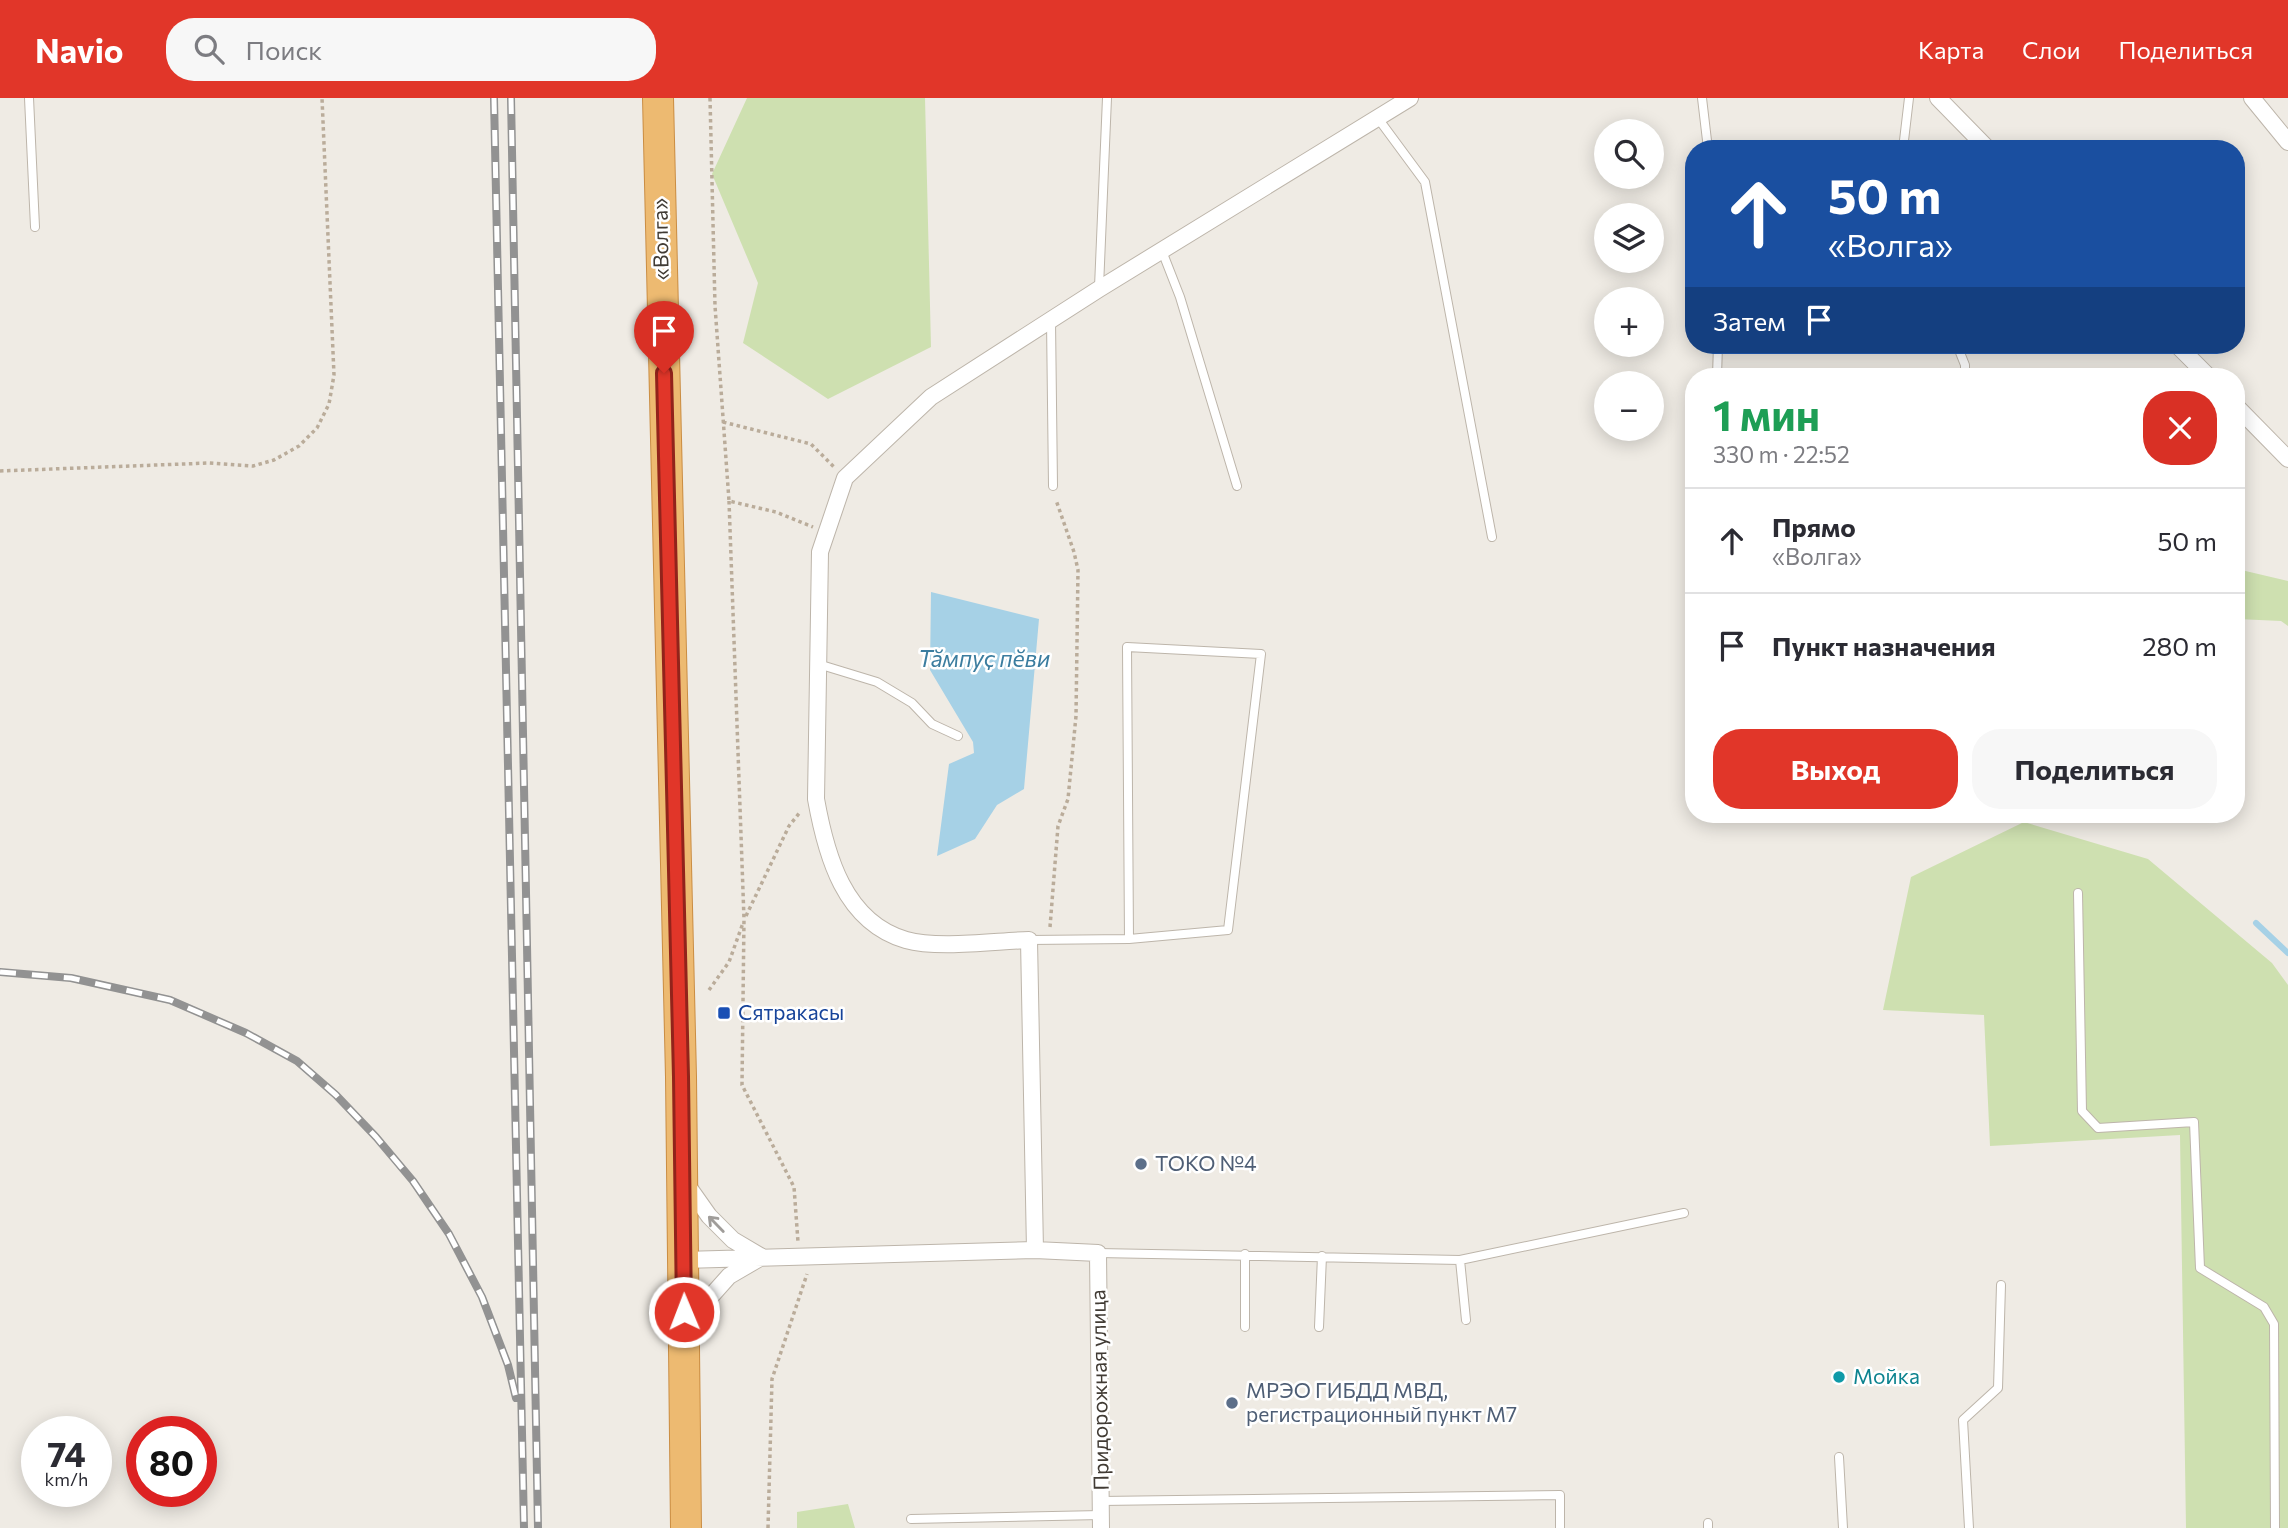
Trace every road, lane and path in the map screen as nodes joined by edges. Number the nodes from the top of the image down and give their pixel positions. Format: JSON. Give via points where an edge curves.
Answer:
{"nodes":[{"id":1,"x":29,"y":98,"type":"edge"},
{"id":2,"x":322,"y":98,"type":"edge"},
{"id":3,"x":658,"y":98,"type":"edge"},
{"id":4,"x":710,"y":98,"type":"edge"},
{"id":5,"x":1107,"y":98,"type":"edge"},
{"id":6,"x":1702,"y":98,"type":"edge"},
{"id":7,"x":1909,"y":98,"type":"edge"},
{"id":8,"x":1938,"y":98,"type":"edge"},
{"id":9,"x":2252,"y":98,"type":"edge"},
{"id":10,"x":1403,"y":100,"type":"edge"},
{"id":11,"x":1377,"y":117,"type":"junction"},
{"id":12,"x":1707,"y":140,"type":"edge"},
{"id":13,"x":1904,"y":140,"type":"edge"},
{"id":14,"x":1978,"y":140,"type":"edge"},
{"id":15,"x":2288,"y":142,"type":"edge"},
{"id":16,"x":35,"y":226,"type":"dead end"},
{"id":17,"x":1161,"y":251,"type":"junction"},
{"id":18,"x":1099,"y":289,"type":"junction"},
{"id":19,"x":1051,"y":320,"type":"junction"},
{"id":20,"x":2186,"y":354,"type":"edge"},
{"id":21,"x":2200,"y":368,"type":"edge"},
{"id":22,"x":2245,"y":415,"type":"edge"},
{"id":23,"x":723,"y":422,"type":"junction"},
{"id":24,"x":2288,"y":459,"type":"edge"},
{"id":25,"x":0,"y":471,"type":"edge"},
{"id":26,"x":845,"y":478,"type":"junction"},
{"id":27,"x":1053,"y":486,"type":"joint"},
{"id":28,"x":1237,"y":486,"type":"dead end"},
{"id":29,"x":729,"y":501,"type":"junction"},
{"id":30,"x":827,"y":533,"type":"junction"},
{"id":31,"x":1492,"y":537,"type":"dead end"},
{"id":32,"x":818,"y":664,"type":"junction"},
{"id":33,"x":958,"y":736,"type":"dead end"},
{"id":34,"x":816,"y":799,"type":"junction"},
{"id":35,"x":2078,"y":893,"type":"dead end"},
{"id":36,"x":744,"y":919,"type":"junction"},
{"id":37,"x":1129,"y":939,"type":"junction"},
{"id":38,"x":1030,"y":940,"type":"junction"},
{"id":39,"x":1049,"y":940,"type":"junction"},
{"id":40,"x":709,"y":990,"type":"dead end"},
{"id":41,"x":682,"y":1178,"type":"junction"},
{"id":42,"x":1684,"y":1213,"type":"dead end"},
{"id":43,"x":1035,"y":1250,"type":"junction"},
{"id":44,"x":1098,"y":1253,"type":"junction"},
{"id":45,"x":1245,"y":1254,"type":"junction"},
{"id":46,"x":806,"y":1255,"type":"junction"},
{"id":47,"x":1322,"y":1256,"type":"junction"},
{"id":48,"x":762,"y":1257,"type":"junction"},
{"id":49,"x":683,"y":1260,"type":"junction"},
{"id":50,"x":1460,"y":1260,"type":"junction"},
{"id":51,"x":2001,"y":1285,"type":"dead end"},
{"id":52,"x":1465,"y":1320,"type":"dead end"},
{"id":53,"x":1245,"y":1327,"type":"dead end"},
{"id":54,"x":1319,"y":1327,"type":"dead end"},
{"id":55,"x":684,"y":1338,"type":"junction"},
{"id":56,"x":1839,"y":1457,"type":"dead end"},
{"id":57,"x":1101,"y":1515,"type":"edge"},
{"id":58,"x":911,"y":1519,"type":"dead end"},
{"id":59,"x":686,"y":1528,"type":"edge"},
{"id":60,"x":768,"y":1528,"type":"edge"},
{"id":61,"x":1560,"y":1528,"type":"edge"},
{"id":62,"x":1843,"y":1528,"type":"edge"},
{"id":63,"x":1969,"y":1528,"type":"edge"},
{"id":64,"x":2275,"y":1528,"type":"edge"}],
"edges":[{"from":1,"to":16,"type":"lane"},
{"from":2,"to":25,"type":"path","via":[[334,375],[329,404],[317,428],[299,446],[253,466],[209,463]]},
{"from":3,"to":41,"type":"highway","name":"«Волга»"},
{"from":4,"to":23,"type":"path"},
{"from":5,"to":18,"type":"lane"},
{"from":6,"to":12,"type":"lane"},
{"from":7,"to":13,"type":"lane"},
{"from":8,"to":14,"type":"street"},
{"from":9,"to":15,"type":"street"},
{"from":10,"to":11,"type":"street"},
{"from":11,"to":17,"type":"street"},
{"from":11,"to":31,"type":"lane","via":[[1425,182]]},
{"from":17,"to":18,"type":"street"},
{"from":17,"to":28,"type":"lane","via":[[1180,297]]},
{"from":18,"to":19,"type":"street"},
{"from":19,"to":26,"type":"street","via":[[931,397]]},
{"from":19,"to":27,"type":"lane"},
{"from":20,"to":21,"type":"street"},
{"from":22,"to":24,"type":"street"},
{"from":23,"to":26,"type":"path","via":[[811,444]]},
{"from":23,"to":29,"type":"path"},
{"from":26,"to":30,"type":"street"},
{"from":27,"to":39,"type":"path","via":[[1078,570],[1076,716],[1068,799],[1058,827]]},
{"from":29,"to":30,"type":"path","via":[[776,512]]},
{"from":29,"to":36,"type":"path"},
{"from":30,"to":32,"type":"street","via":[[820,552]]},
{"from":32,"to":33,"type":"lane","via":[[877,682],[912,703],[932,724]]},
{"from":32,"to":34,"type":"street"},
{"from":34,"to":36,"type":"path","via":[[789,826]]},
{"from":34,"to":38,"type":"street","via":[[822,838],[835,873],[851,900],[873,923],[906,940]]},
{"from":35,"to":64,"type":"lane","via":[[2081,1111],[2098,1128],[2194,1122],[2200,1268],[2264,1307],[2274,1324]]},
{"from":36,"to":40,"type":"path","via":[[729,962]]},
{"from":36,"to":46,"type":"path","via":[[742,1085],[794,1187]]},
{"from":37,"to":37,"type":"lane","via":[[1228,930],[1261,654],[1127,647]]},
{"from":37,"to":39,"type":"lane"},
{"from":38,"to":39,"type":"lane"},
{"from":38,"to":43,"type":"street"},
{"from":48,"to":41,"type":"street","one_way":true,"via":[[733,1240]]},
{"from":41,"to":49,"type":"highway","name":"«Волга»"},
{"from":42,"to":50,"type":"lane"},
{"from":43,"to":44,"type":"street"},
{"from":43,"to":46,"type":"street"},
{"from":44,"to":45,"type":"lane"},
{"from":44,"to":57,"type":"street","name":"Придорожная улица"},
{"from":45,"to":47,"type":"lane"},
{"from":45,"to":53,"type":"lane"},
{"from":46,"to":48,"type":"street"},
{"from":46,"to":60,"type":"path","via":[[772,1380]]},
{"from":47,"to":50,"type":"lane"},
{"from":47,"to":54,"type":"lane"},
{"from":48,"to":49,"type":"street"},
{"from":48,"to":55,"type":"street","via":[[729,1276],[704,1304]]},
{"from":49,"to":55,"type":"highway","name":"«Волга»"},
{"from":50,"to":52,"type":"lane"},
{"from":51,"to":63,"type":"lane","via":[[1998,1388],[1963,1420]]},
{"from":55,"to":59,"type":"highway","name":"«Волга»"},
{"from":56,"to":62,"type":"lane"},
{"from":57,"to":58,"type":"lane"},
{"from":57,"to":61,"type":"lane","via":[[1560,1495]]}]}
